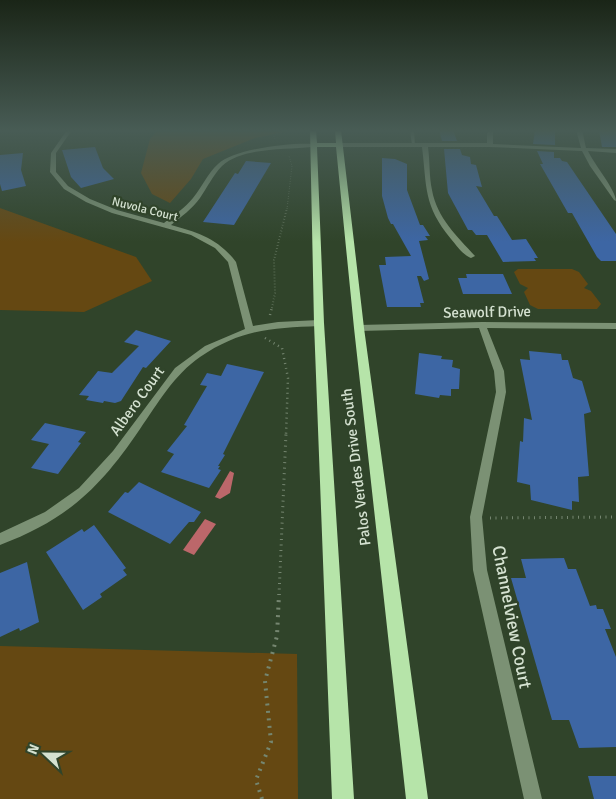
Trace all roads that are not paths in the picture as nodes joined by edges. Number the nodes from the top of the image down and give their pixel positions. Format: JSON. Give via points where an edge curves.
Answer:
{"nodes":[{"id":1,"x":219,"y":167,"type":"edge"},
{"id":2,"x":313,"y":167,"type":"edge"},
{"id":3,"x":341,"y":167,"type":"edge"},
{"id":4,"x":427,"y":167,"type":"edge"},
{"id":5,"x":594,"y":167,"type":"edge"},
{"id":6,"x":616,"y":199,"type":"edge"},
{"id":7,"x":71,"y":201,"type":"dead end"},
{"id":8,"x":165,"y":226,"type":"junction"},
{"id":9,"x":471,"y":256,"type":"dead end"},
{"id":10,"x":319,"y":323,"type":"junction"},
{"id":11,"x":482,"y":325,"type":"junction"},
{"id":12,"x":616,"y":326,"type":"edge"},
{"id":13,"x":359,"y":328,"type":"junction"},
{"id":14,"x":249,"y":330,"type":"junction"},
{"id":15,"x":0,"y":539,"type":"edge"},
{"id":16,"x":343,"y":799,"type":"edge"},
{"id":17,"x":417,"y":799,"type":"edge"},
{"id":18,"x":533,"y":799,"type":"edge"}],
"edges":[{"from":1,"to":8,"type":"street","via":[[199,195]]},
{"from":2,"to":10,"type":"main road","name":"Palos Verdes Drive South"},
{"from":3,"to":13,"type":"main road","name":"Palos Verdes Drive South"},
{"from":4,"to":9,"type":"street","via":[[433,205],[455,242]]},
{"from":5,"to":6,"type":"street"},
{"from":7,"to":8,"type":"street","name":"Nuvola Court"},
{"from":8,"to":14,"type":"street","name":"Nuvola Court","via":[[203,238],[226,252],[232,262]]},
{"from":10,"to":14,"type":"street","name":"Albero Court","via":[[268,325]]},
{"from":10,"to":16,"type":"main road","name":"Palos Verdes Drive South"},
{"from":11,"to":12,"type":"street","name":"Seawolf Drive"},
{"from":11,"to":13,"type":"street","name":"Seawolf Drive"},
{"from":11,"to":18,"type":"street","name":"Channelview Court","via":[[499,371],[501,392],[476,517],[480,570]]},
{"from":13,"to":17,"type":"main road","name":"Palos Verdes Drive South"},
{"from":14,"to":15,"type":"street","name":"Albero Court","via":[[208,348],[178,370],[92,484],[42,520]]}]}
